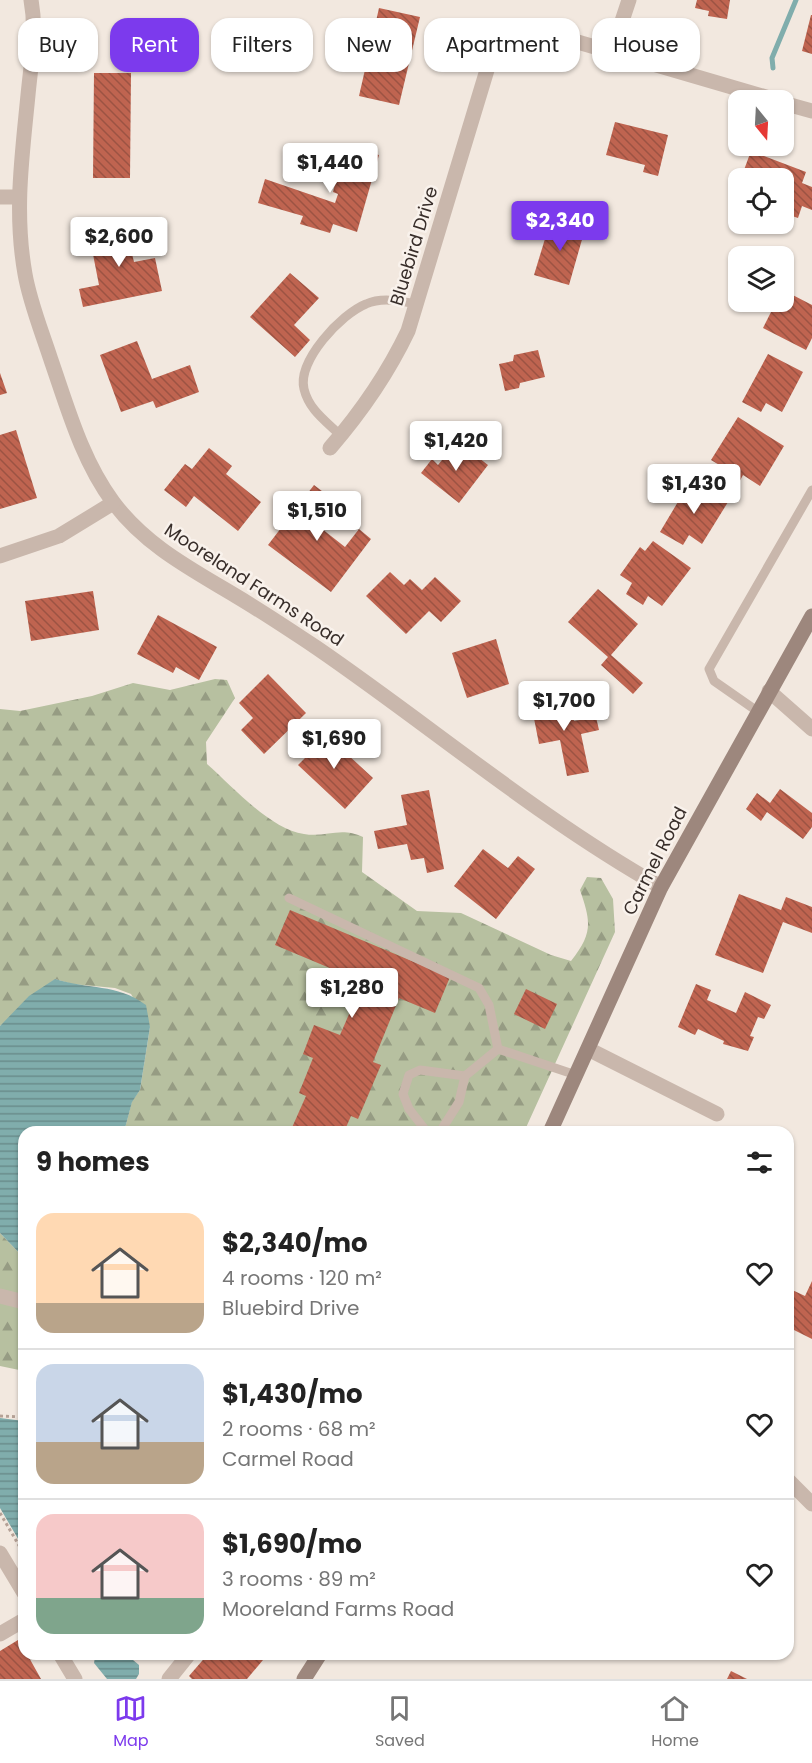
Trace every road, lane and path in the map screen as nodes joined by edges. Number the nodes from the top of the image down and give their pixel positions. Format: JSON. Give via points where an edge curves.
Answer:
{"nodes":[{"id":1,"x":629,"y":0,"type":"edge"},
{"id":2,"x":34,"y":4,"type":"edge"},
{"id":3,"x":623,"y":18,"type":"edge"},
{"id":4,"x":592,"y":45,"type":"edge"},
{"id":5,"x":682,"y":72,"type":"edge"},
{"id":6,"x":743,"y":90,"type":"edge"},
{"id":7,"x":794,"y":106,"type":"edge"},
{"id":8,"x":812,"y":111,"type":"edge"},
{"id":9,"x":0,"y":197,"type":"edge"},
{"id":10,"x":17,"y":197,"type":"junction"},
{"id":11,"x":417,"y":304,"type":"junction"},
{"id":12,"x":341,"y":436,"type":"junction"},
{"id":13,"x":330,"y":448,"type":"dead end"},
{"id":14,"x":812,"y":490,"type":"edge"},
{"id":15,"x":114,"y":503,"type":"junction"},
{"id":16,"x":0,"y":556,"type":"edge"},
{"id":17,"x":812,"y":616,"type":"edge"},
{"id":18,"x":769,"y":691,"type":"junction"},
{"id":19,"x":757,"y":711,"type":"junction"},
{"id":20,"x":812,"y":729,"type":"edge"},
{"id":21,"x":661,"y":887,"type":"junction"},
{"id":22,"x":289,"y":898,"type":"dead end"},
{"id":23,"x":498,"y":1049,"type":"junction"},
{"id":24,"x":588,"y":1049,"type":"junction"},
{"id":25,"x":576,"y":1075,"type":"junction"},
{"id":26,"x":465,"y":1076,"type":"junction"},
{"id":27,"x":717,"y":1114,"type":"dead end"},
{"id":28,"x":422,"y":1126,"type":"edge"},
{"id":29,"x":444,"y":1126,"type":"edge"},
{"id":30,"x":553,"y":1126,"type":"edge"},
{"id":31,"x":0,"y":1296,"type":"edge"},
{"id":32,"x":18,"y":1300,"type":"edge"},
{"id":33,"x":0,"y":1416,"type":"edge"},
{"id":34,"x":18,"y":1417,"type":"edge"},
{"id":35,"x":794,"y":1486,"type":"edge"},
{"id":36,"x":812,"y":1504,"type":"edge"},
{"id":37,"x":0,"y":1513,"type":"edge"},
{"id":38,"x":18,"y":1544,"type":"edge"},
{"id":39,"x":0,"y":1553,"type":"edge"},
{"id":40,"x":18,"y":1583,"type":"edge"},
{"id":41,"x":18,"y":1624,"type":"edge"},
{"id":42,"x":0,"y":1634,"type":"edge"},
{"id":43,"x":64,"y":1660,"type":"edge"},
{"id":44,"x":184,"y":1660,"type":"edge"},
{"id":45,"x":316,"y":1660,"type":"edge"},
{"id":46,"x":75,"y":1679,"type":"edge"},
{"id":47,"x":168,"y":1679,"type":"edge"},
{"id":48,"x":304,"y":1679,"type":"edge"}],
"edges":[{"from":1,"to":3,"type":"street"},
{"from":2,"to":10,"type":"street","name":"Mooreland Farms Road","via":[[35,34]]},
{"from":4,"to":11,"type":"street","name":"Bluebird Drive","via":[[523,26],[502,30],[496,37]]},
{"from":5,"to":6,"type":"street"},
{"from":7,"to":8,"type":"street"},
{"from":9,"to":10,"type":"street"},
{"from":10,"to":15,"type":"street","name":"Mooreland Farms Road","via":[[19,236],[36,314],[75,430],[91,467]]},
{"from":11,"to":12,"type":"street","name":"Bluebird Drive","via":[[389,370]]},
{"from":11,"to":12,"type":"lane","via":[[390,300],[367,303],[334,324],[314,355],[302,378],[304,390],[311,408]]},
{"from":12,"to":13,"type":"street","name":"Bluebird Drive"},
{"from":14,"to":19,"type":"lane","via":[[709,669],[714,681]]},
{"from":15,"to":16,"type":"street","via":[[59,536]]},
{"from":15,"to":21,"type":"street","name":"Mooreland Farms Road","via":[[136,528],[176,561],[317,648],[559,824]]},
{"from":17,"to":18,"type":"main road","name":"Carmel Road"},
{"from":18,"to":19,"type":"main road","name":"Carmel Road"},
{"from":18,"to":20,"type":"street"},
{"from":19,"to":21,"type":"main road","name":"Carmel Road"},
{"from":21,"to":24,"type":"main road","name":"Carmel Road"},
{"from":22,"to":23,"type":"lane","via":[[479,988],[489,1005]]},
{"from":23,"to":25,"type":"lane"},
{"from":23,"to":26,"type":"lane"},
{"from":24,"to":25,"type":"main road","name":"Carmel Road"},
{"from":24,"to":27,"type":"street"},
{"from":25,"to":30,"type":"main road","name":"Carmel Road"},
{"from":26,"to":28,"type":"lane","via":[[420,1070],[409,1075],[403,1094]]},
{"from":26,"to":29,"type":"lane","via":[[459,1102]]},
{"from":31,"to":32,"type":"street"},
{"from":33,"to":34,"type":"path"},
{"from":35,"to":36,"type":"street"},
{"from":37,"to":38,"type":"path"},
{"from":39,"to":40,"type":"street"},
{"from":41,"to":42,"type":"street"},
{"from":43,"to":46,"type":"street"},
{"from":44,"to":47,"type":"street"},
{"from":45,"to":48,"type":"main road"}]}
